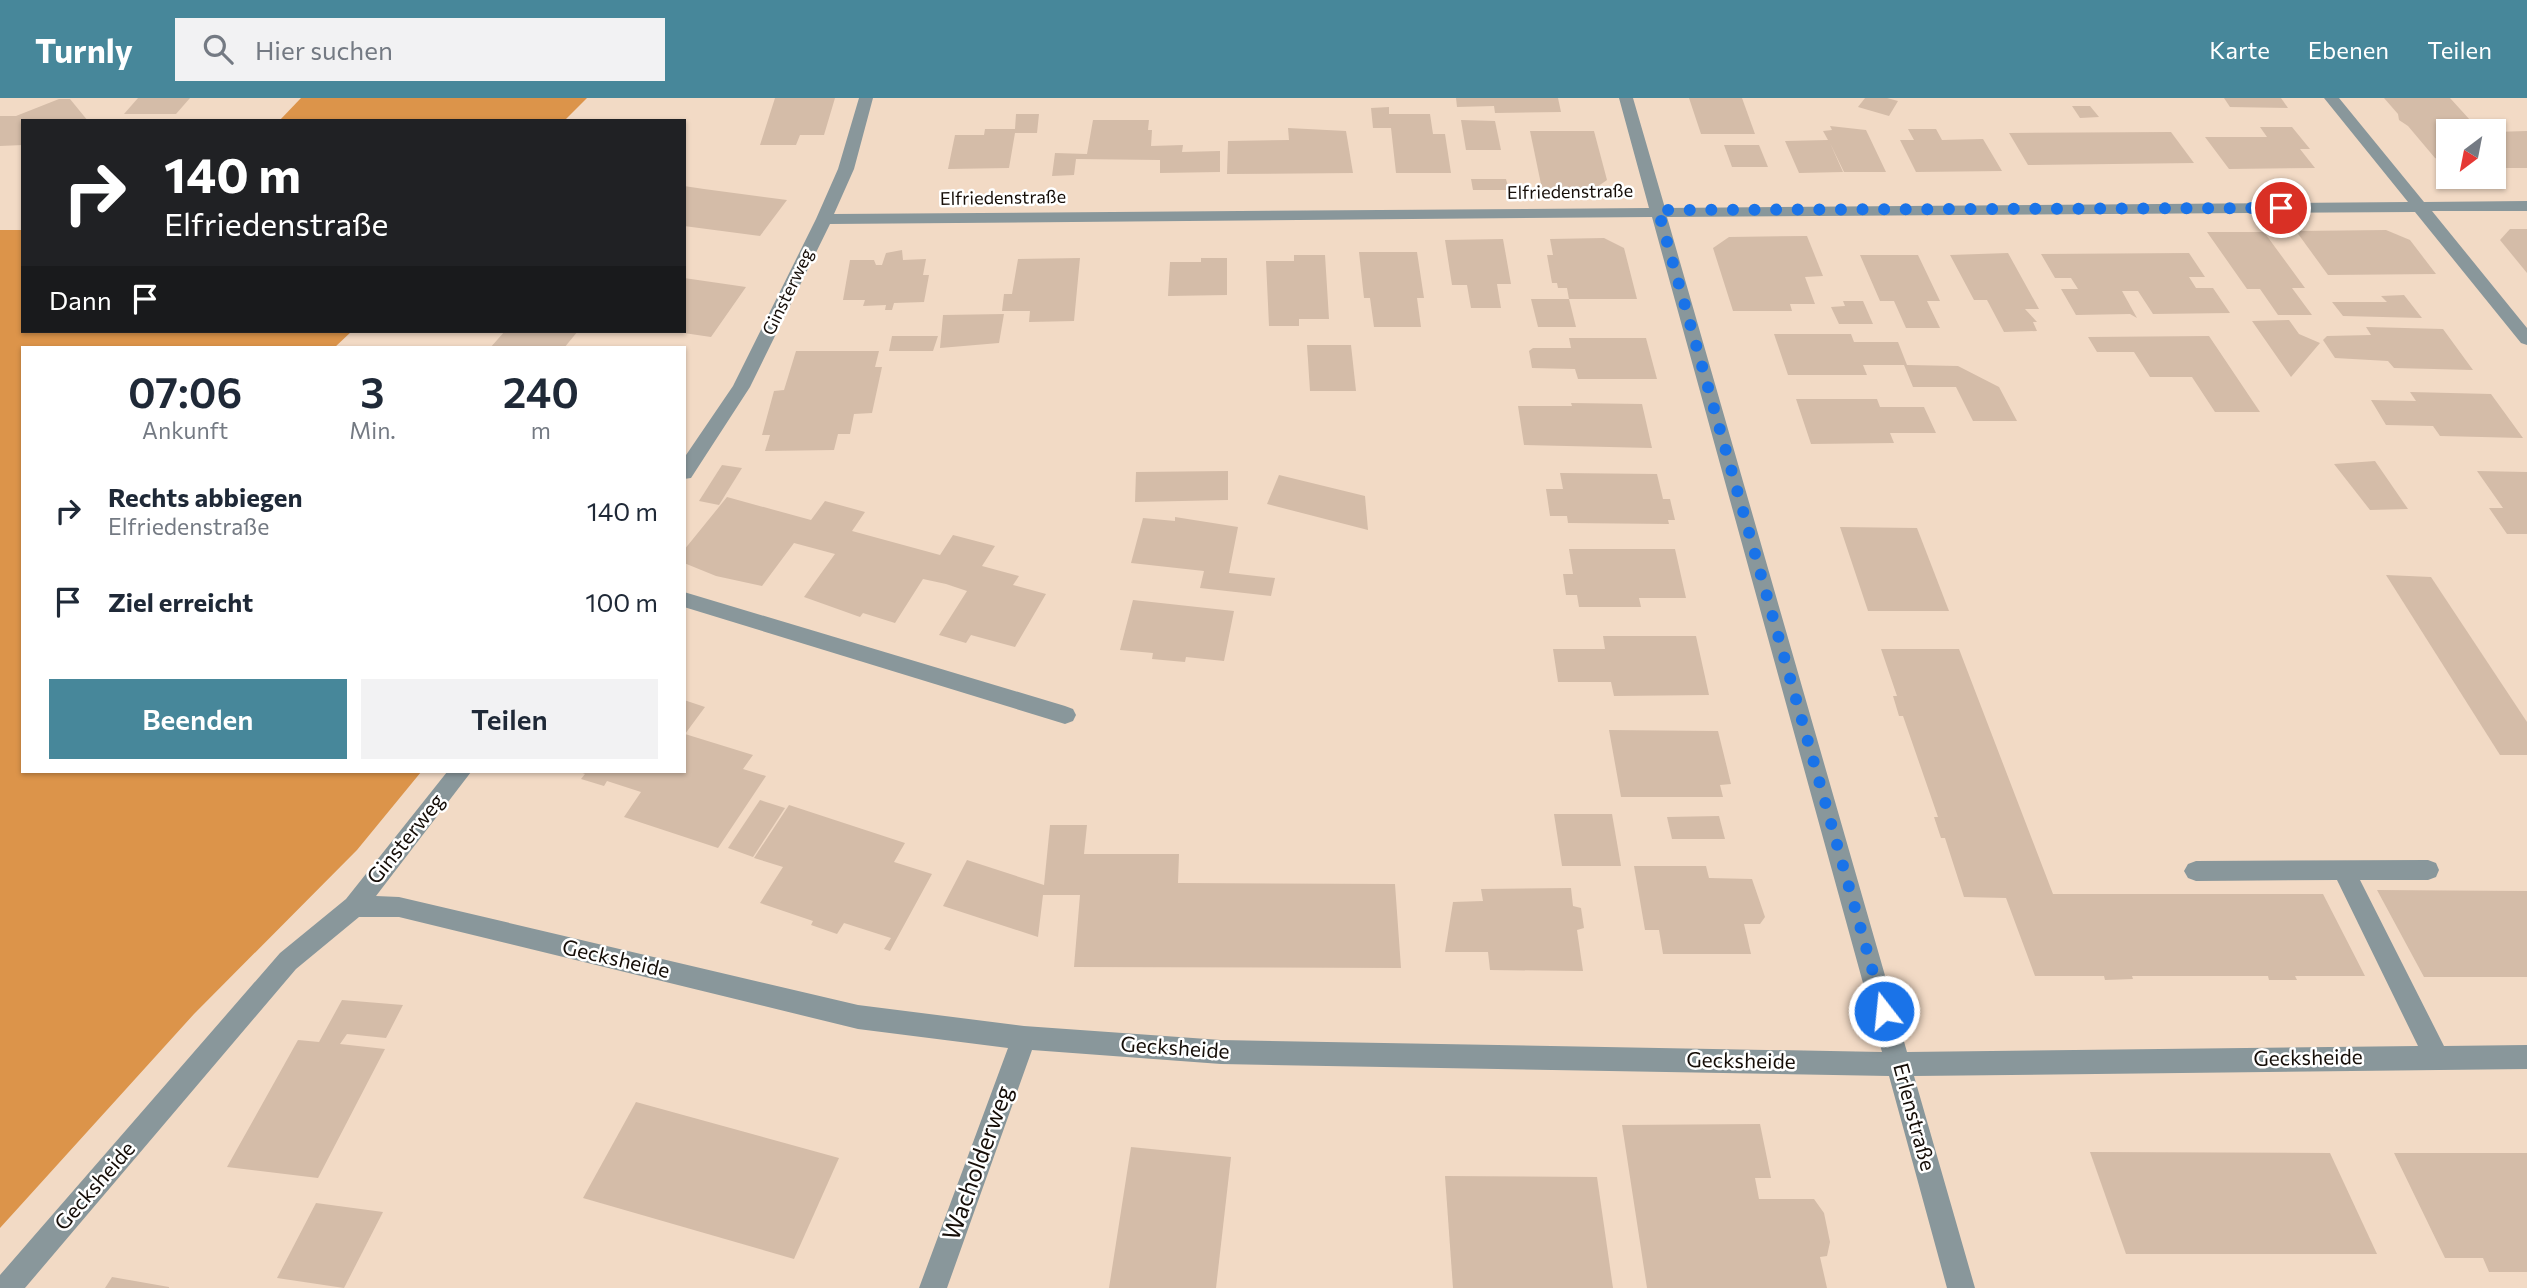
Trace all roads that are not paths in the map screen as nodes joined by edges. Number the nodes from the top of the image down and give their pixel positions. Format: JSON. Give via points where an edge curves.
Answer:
{"nodes":[{"id":1,"x":866,"y":98,"type":"edge"},
{"id":2,"x":1626,"y":98,"type":"edge"},
{"id":3,"x":2331,"y":98,"type":"edge"},
{"id":4,"x":2527,"y":206,"type":"edge"},
{"id":5,"x":2417,"y":207,"type":"junction"},
{"id":6,"x":1658,"y":210,"type":"junction"},
{"id":7,"x":824,"y":219,"type":"junction"},
{"id":8,"x":2527,"y":339,"type":"edge"},
{"id":9,"x":686,"y":469,"type":"edge"},
{"id":10,"x":686,"y":600,"type":"edge"},
{"id":11,"x":1065,"y":715,"type":"dead end"},
{"id":12,"x":459,"y":773,"type":"edge"},
{"id":13,"x":2428,"y":870,"type":"dead end"},
{"id":14,"x":2196,"y":871,"type":"dead end"},
{"id":15,"x":2344,"y":871,"type":"junction"},
{"id":16,"x":354,"y":906,"type":"junction"},
{"id":17,"x":1024,"y":1038,"type":"junction"},
{"id":18,"x":2436,"y":1056,"type":"junction"},
{"id":19,"x":2527,"y":1057,"type":"edge"},
{"id":20,"x":1899,"y":1064,"type":"junction"},
{"id":21,"x":7,"y":1288,"type":"edge"},
{"id":22,"x":933,"y":1288,"type":"edge"},
{"id":23,"x":1961,"y":1288,"type":"edge"}],
"edges":[{"from":1,"to":7,"type":"street","name":"Ginsterweg","via":[[846,169]]},
{"from":2,"to":6,"type":"street","name":"Erlenstraße"},
{"from":3,"to":5,"type":"street"},
{"from":4,"to":5,"type":"street","name":"Elfriedenstraße"},
{"from":5,"to":6,"type":"street","name":"Elfriedenstraße"},
{"from":5,"to":8,"type":"street"},
{"from":6,"to":7,"type":"street","name":"Elfriedenstraße"},
{"from":6,"to":20,"type":"street","name":"Erlenstraße"},
{"from":7,"to":9,"type":"street","name":"Ginsterweg","via":[[741,387]]},
{"from":10,"to":11,"type":"street"},
{"from":12,"to":16,"type":"street","name":"Ginsterweg"},
{"from":13,"to":15,"type":"street"},
{"from":14,"to":15,"type":"street"},
{"from":15,"to":18,"type":"street"},
{"from":16,"to":17,"type":"street","name":"Gecksheide","via":[[399,907],[859,1017]]},
{"from":16,"to":21,"type":"street","name":"Gecksheide","via":[[288,961]]},
{"from":17,"to":20,"type":"street","name":"Gecksheide","via":[[1222,1052]]},
{"from":17,"to":22,"type":"street","name":"Wacholderweg"},
{"from":18,"to":19,"type":"street","name":"Gecksheide"},
{"from":18,"to":20,"type":"street","name":"Gecksheide"},
{"from":20,"to":23,"type":"street","name":"Erlenstraße"}]}
